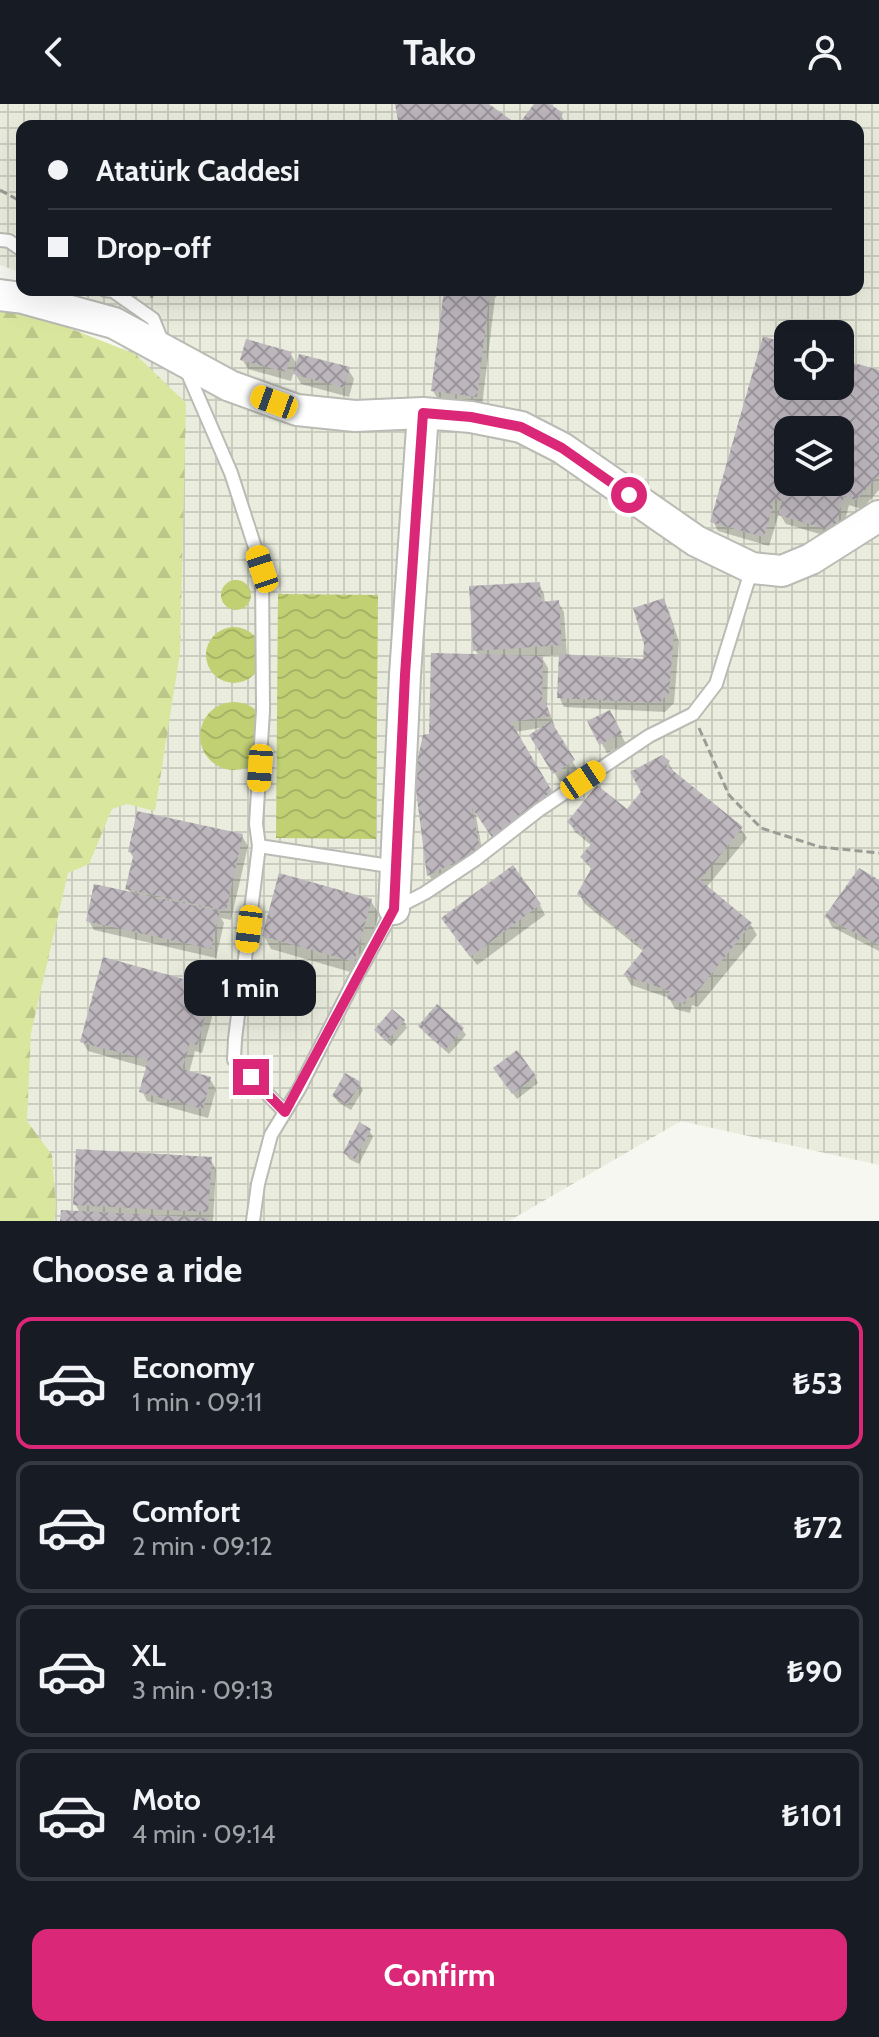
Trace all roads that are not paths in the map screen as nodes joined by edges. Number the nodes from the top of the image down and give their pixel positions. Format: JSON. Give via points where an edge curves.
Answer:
{"nodes":[{"id":1,"x":0,"y":295,"type":"edge"},
{"id":2,"x":120,"y":296,"type":"edge"},
{"id":3,"x":174,"y":355,"type":"junction"},
{"id":4,"x":423,"y":413,"type":"junction"},
{"id":5,"x":879,"y":516,"type":"edge"},
{"id":6,"x":752,"y":568,"type":"junction"},
{"id":7,"x":259,"y":846,"type":"junction"},
{"id":8,"x":396,"y":867,"type":"junction"},
{"id":9,"x":394,"y":909,"type":"junction"},
{"id":10,"x":285,"y":1112,"type":"junction"},
{"id":11,"x":253,"y":1221,"type":"edge"}],
"edges":[{"from":1,"to":3,"type":"street","via":[[114,323]]},
{"from":2,"to":3,"type":"lane","via":[[153,319]]},
{"from":3,"to":4,"type":"street","via":[[230,386],[297,410],[355,416]]},
{"from":3,"to":7,"type":"lane","via":[[231,473],[262,569]]},
{"from":4,"to":6,"type":"street","via":[[521,427],[562,448],[696,541]]},
{"from":4,"to":8,"type":"street"},
{"from":5,"to":6,"type":"street","via":[[797,565],[782,571]]},
{"from":6,"to":9,"type":"lane","via":[[716,684],[693,714],[649,736],[476,859]]},
{"from":7,"to":8,"type":"lane"},
{"from":7,"to":10,"type":"lane","via":[[234,1060]]},
{"from":8,"to":9,"type":"street"},
{"from":9,"to":10,"type":"lane"},
{"from":10,"to":11,"type":"lane","via":[[271,1135]]}]}
